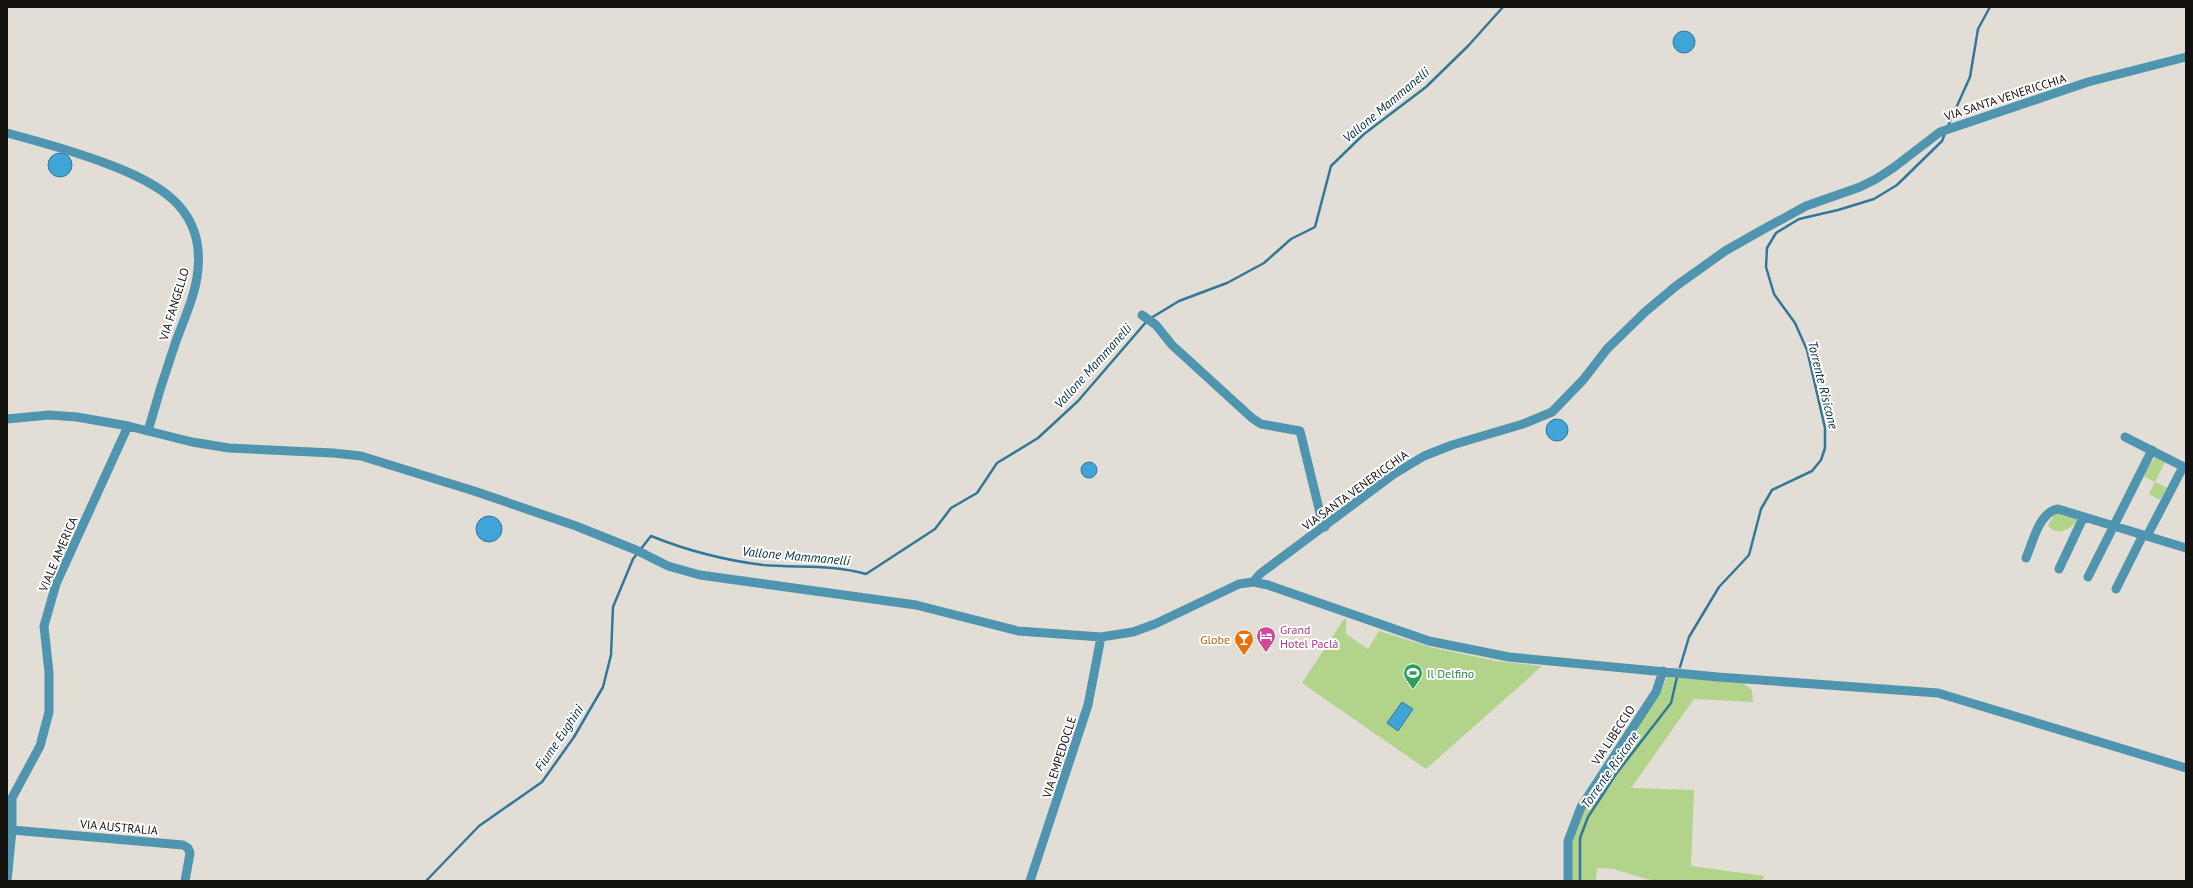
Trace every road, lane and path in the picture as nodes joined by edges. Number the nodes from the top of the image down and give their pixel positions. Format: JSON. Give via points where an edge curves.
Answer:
{"nodes":[{"id":1,"x":2186,"y":57,"type":"edge"},
{"id":2,"x":7,"y":133,"type":"edge"},
{"id":3,"x":1142,"y":315,"type":"dead end"},
{"id":4,"x":7,"y":419,"type":"edge"},
{"id":5,"x":128,"y":426,"type":"junction"},
{"id":6,"x":148,"y":431,"type":"junction"},
{"id":7,"x":2125,"y":436,"type":"dead end"},
{"id":8,"x":2152,"y":450,"type":"junction"},
{"id":9,"x":2185,"y":468,"type":"edge"},
{"id":10,"x":2083,"y":518,"type":"junction"},
{"id":11,"x":2113,"y":526,"type":"junction"},
{"id":12,"x":1325,"y":527,"type":"junction"},
{"id":13,"x":2145,"y":535,"type":"junction"},
{"id":14,"x":2186,"y":548,"type":"edge"},
{"id":15,"x":2026,"y":558,"type":"dead end"},
{"id":16,"x":2059,"y":569,"type":"dead end"},
{"id":17,"x":2088,"y":577,"type":"dead end"},
{"id":18,"x":1253,"y":582,"type":"junction"},
{"id":19,"x":2116,"y":589,"type":"dead end"},
{"id":20,"x":1101,"y":637,"type":"junction"},
{"id":21,"x":1663,"y":671,"type":"junction"},
{"id":22,"x":2186,"y":768,"type":"edge"},
{"id":23,"x":9,"y":804,"type":"edge"},
{"id":24,"x":12,"y":830,"type":"junction"},
{"id":25,"x":7,"y":881,"type":"edge"},
{"id":26,"x":185,"y":881,"type":"edge"},
{"id":27,"x":1030,"y":881,"type":"edge"},
{"id":28,"x":1568,"y":881,"type":"edge"}],
"edges":[{"from":1,"to":12,"type":"street","name":"VIA SANTA VENERICCHIA","via":[[2088,82],[1940,132],[1876,179],[1806,206],[1725,251],[1645,312],[1552,412],[1424,456],[1394,474]]},
{"from":2,"to":6,"type":"street","name":"VIA FANGELLO","via":[[70,150],[137,175],[166,192],[188,218],[197,245],[198,271]]},
{"from":3,"to":12,"type":"street","via":[[1156,325],[1172,345],[1252,418],[1261,424],[1300,431]]},
{"from":4,"to":5,"type":"street","via":[[56,415]]},
{"from":5,"to":6,"type":"street"},
{"from":5,"to":23,"type":"street","name":"VIALE AMERICA","via":[[56,584],[44,626],[50,695],[46,730]]},
{"from":6,"to":20,"type":"street","via":[[229,448],[361,456],[596,533],[668,566],[700,575],[916,605],[1018,632]]},
{"from":7,"to":8,"type":"street"},
{"from":8,"to":9,"type":"street"},
{"from":8,"to":11,"type":"street"},
{"from":9,"to":13,"type":"street"},
{"from":10,"to":11,"type":"street"},
{"from":10,"to":15,"type":"street","via":[[2051,510],[2045,516]]},
{"from":10,"to":16,"type":"street"},
{"from":11,"to":13,"type":"street"},
{"from":11,"to":17,"type":"street"},
{"from":12,"to":18,"type":"street","name":"VIA SANTA VENERICCHIA","via":[[1261,573]]},
{"from":13,"to":14,"type":"street"},
{"from":13,"to":19,"type":"street"},
{"from":18,"to":20,"type":"street","via":[[1239,584],[1133,632]]},
{"from":18,"to":21,"type":"street","via":[[1436,642],[1509,657]]},
{"from":20,"to":27,"type":"street","name":"VIA EMPEDOCLE","via":[[1088,705]]},
{"from":21,"to":22,"type":"street","via":[[1938,694]]},
{"from":21,"to":28,"type":"street","name":"VIA LIBECCIO","via":[[1656,692],[1581,807],[1568,842]]},
{"from":23,"to":24,"type":"street","name":"VIALE AMERICA"},
{"from":24,"to":25,"type":"street","name":"VIALE AMERICA"},
{"from":24,"to":26,"type":"street","name":"VIA AUSTRALIA","via":[[183,845],[190,853]]}]}
